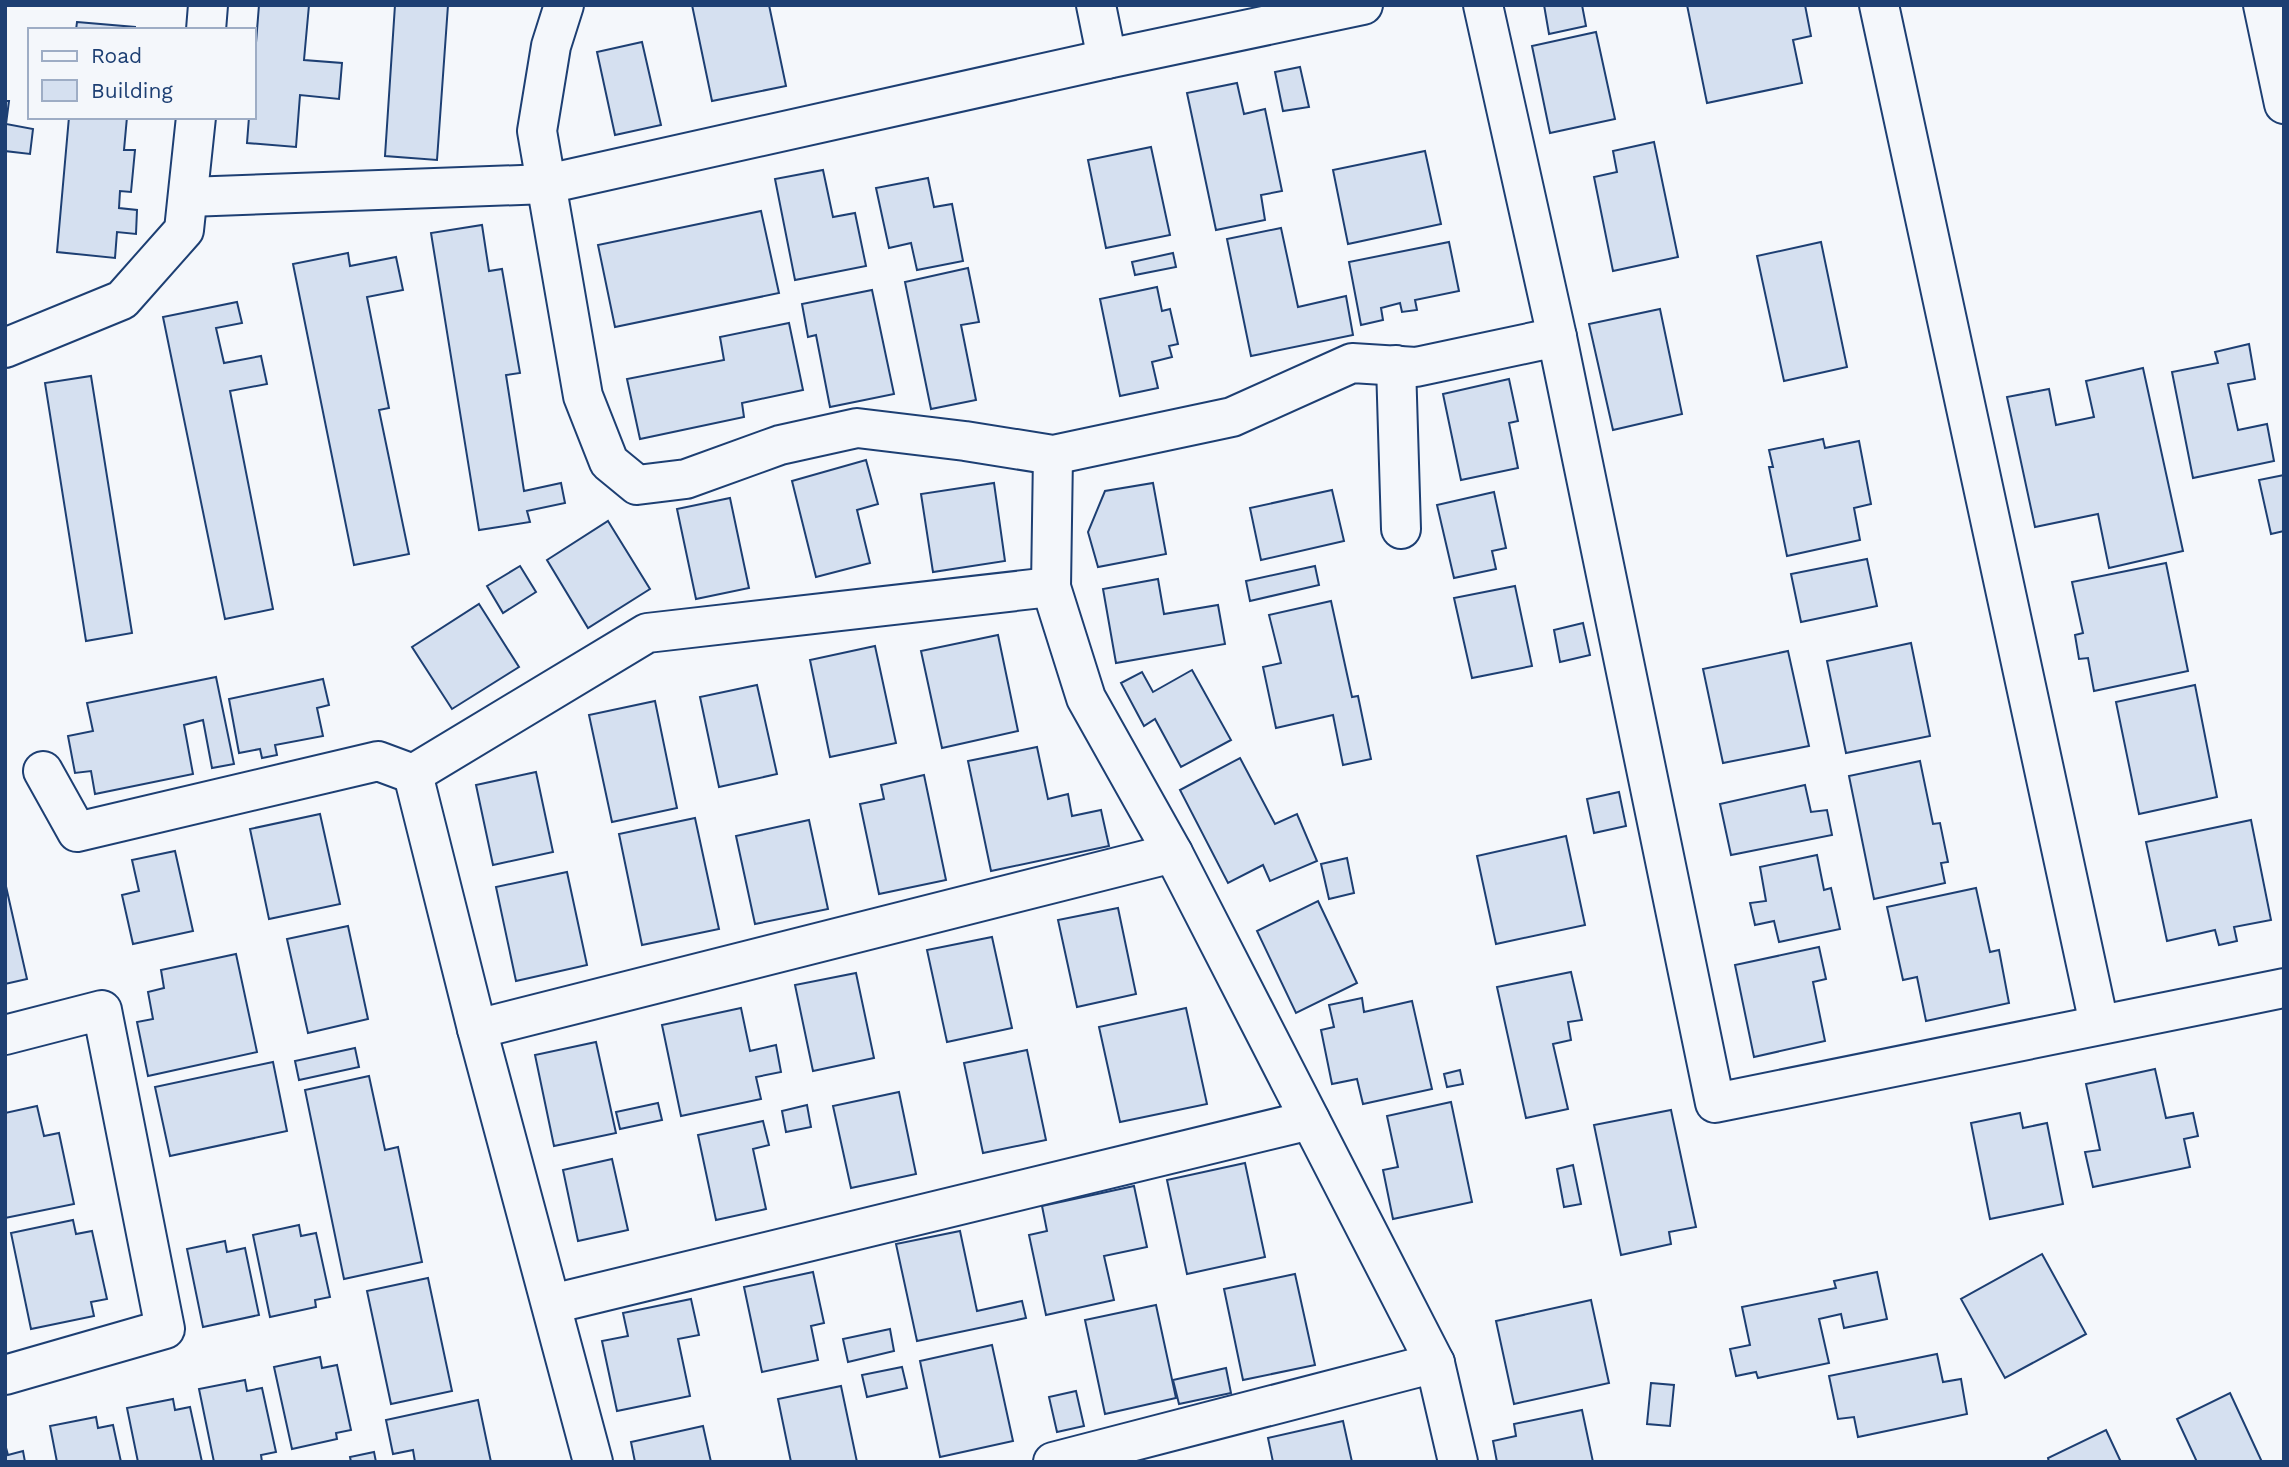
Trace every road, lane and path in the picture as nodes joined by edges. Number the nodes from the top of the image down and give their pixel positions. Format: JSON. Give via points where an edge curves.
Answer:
{"nodes":[{"id":1,"x":208,"y":5,"type":"edge"},
{"id":2,"x":564,"y":5,"type":"edge"},
{"id":3,"x":1096,"y":5,"type":"edge"},
{"id":4,"x":1363,"y":5,"type":"edge"},
{"id":5,"x":1483,"y":5,"type":"edge"},
{"id":6,"x":1879,"y":5,"type":"edge"},
{"id":7,"x":2263,"y":5,"type":"edge"},
{"id":8,"x":206,"y":28,"type":"edge"},
{"id":9,"x":1107,"y":59,"type":"junction"},
{"id":10,"x":2284,"y":104,"type":"edge"},
{"id":11,"x":196,"y":119,"type":"edge"},
{"id":12,"x":547,"y":184,"type":"junction"},
{"id":13,"x":188,"y":197,"type":"junction"},
{"id":14,"x":1557,"y":337,"type":"junction"},
{"id":15,"x":5,"y":348,"type":"edge"},
{"id":16,"x":1396,"y":365,"type":"junction"},
{"id":17,"x":1053,"y":455,"type":"junction"},
{"id":18,"x":1401,"y":529,"type":"dead end"},
{"id":19,"x":1051,"y":587,"type":"junction"},
{"id":20,"x":43,"y":771,"type":"dead end"},
{"id":21,"x":413,"y":774,"type":"junction"},
{"id":22,"x":1173,"y":853,"type":"junction"},
{"id":23,"x":2284,"y":988,"type":"edge"},
{"id":24,"x":2099,"y":1024,"type":"junction"},
{"id":25,"x":477,"y":1029,"type":"junction"},
{"id":26,"x":5,"y":1035,"type":"edge"},
{"id":27,"x":1310,"y":1120,"type":"junction"},
{"id":28,"x":552,"y":1304,"type":"junction"},
{"id":29,"x":1435,"y":1363,"type":"junction"},
{"id":30,"x":5,"y":1375,"type":"edge"},
{"id":31,"x":593,"y":1462,"type":"edge"},
{"id":32,"x":1053,"y":1462,"type":"edge"},
{"id":33,"x":1458,"y":1462,"type":"edge"}],
"edges":[{"from":1,"to":8,"type":"street"},
{"from":2,"to":12,"type":"street","via":[[551,46],[537,131]]},
{"from":3,"to":9,"type":"street"},
{"from":4,"to":9,"type":"street"},
{"from":5,"to":14,"type":"street"},
{"from":6,"to":24,"type":"street"},
{"from":7,"to":10,"type":"street"},
{"from":9,"to":12,"type":"street"},
{"from":11,"to":13,"type":"street"},
{"from":12,"to":13,"type":"street"},
{"from":12,"to":17,"type":"street","via":[[583,396],[609,462],[637,485],[687,479],[780,444],[857,428]]},
{"from":13,"to":15,"type":"street","via":[[184,230],[121,300]]},
{"from":14,"to":16,"type":"street","via":[[1416,367]]},
{"from":14,"to":24,"type":"street","via":[[1715,1103]]},
{"from":16,"to":17,"type":"street","via":[[1352,363],[1232,417]]},
{"from":16,"to":18,"type":"street"},
{"from":17,"to":19,"type":"street"},
{"from":19,"to":21,"type":"street","via":[[647,633]]},
{"from":19,"to":22,"type":"street","via":[[1086,698]]},
{"from":20,"to":21,"type":"street","via":[[77,832],[379,761]]},
{"from":21,"to":25,"type":"street"},
{"from":22,"to":25,"type":"street"},
{"from":22,"to":27,"type":"street"},
{"from":23,"to":24,"type":"street"},
{"from":25,"to":28,"type":"street"},
{"from":26,"to":30,"type":"street","via":[[102,1010],[165,1329]]},
{"from":27,"to":28,"type":"street"},
{"from":27,"to":29,"type":"street"},
{"from":28,"to":31,"type":"street"},
{"from":29,"to":32,"type":"street"},
{"from":29,"to":33,"type":"street"}]}
